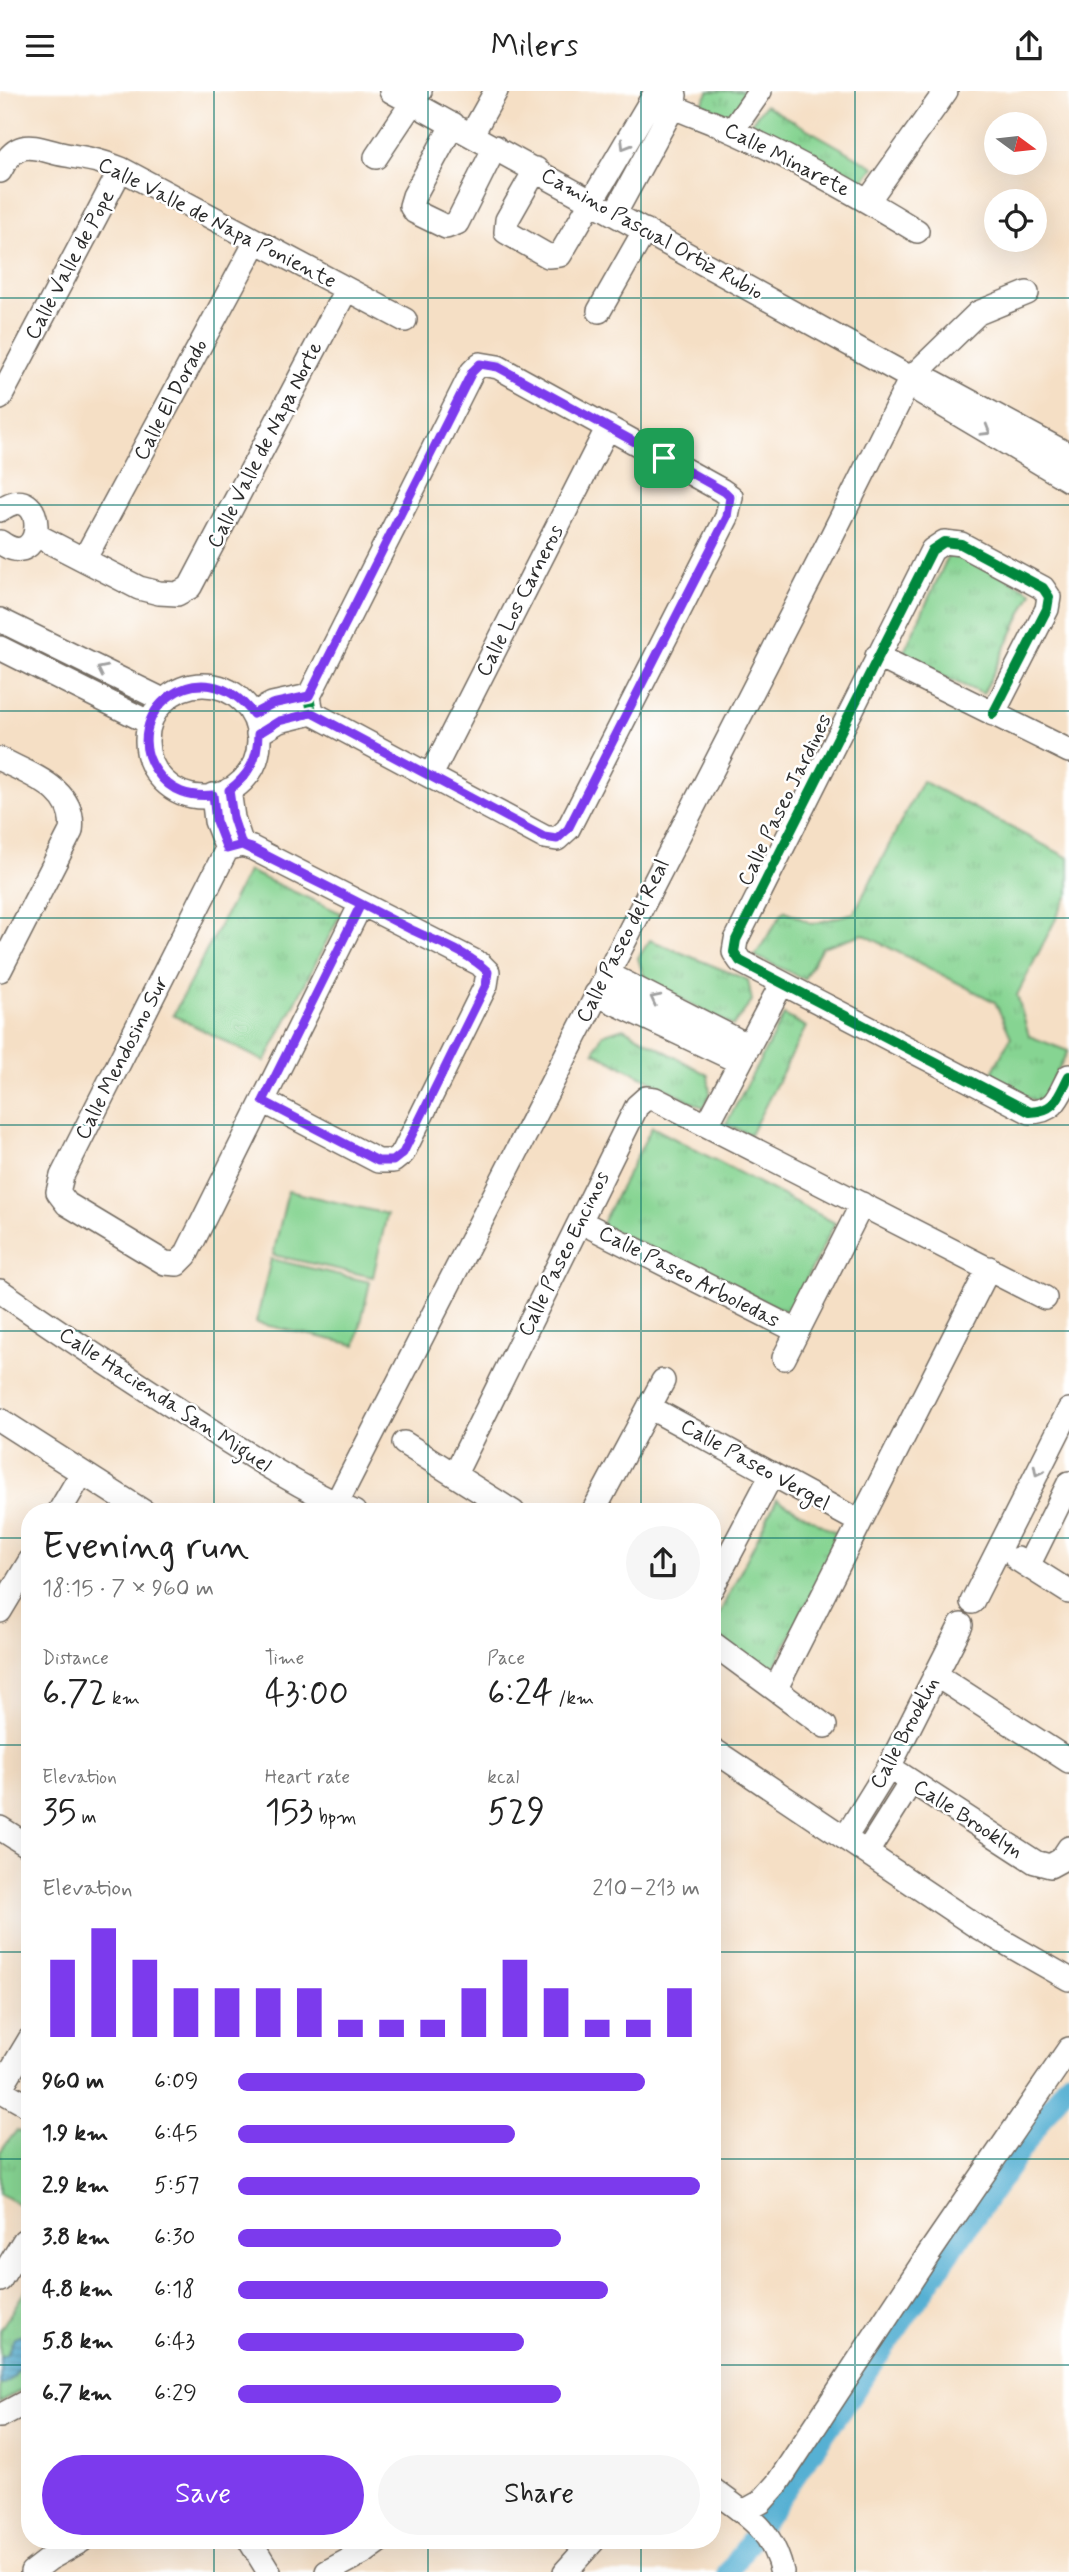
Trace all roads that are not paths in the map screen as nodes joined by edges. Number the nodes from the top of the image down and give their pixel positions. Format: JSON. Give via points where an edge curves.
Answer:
{"nodes":[{"id":1,"x":391,"y":91,"type":"edge"},
{"id":2,"x":495,"y":91,"type":"edge"},
{"id":3,"x":760,"y":91,"type":"edge"},
{"id":4,"x":946,"y":91,"type":"edge"},
{"id":5,"x":665,"y":96,"type":"edge"},
{"id":6,"x":416,"y":97,"type":"edge"},
{"id":7,"x":462,"y":129,"type":"junction"},
{"id":8,"x":733,"y":131,"type":"junction"},
{"id":9,"x":495,"y":147,"type":"junction"},
{"id":10,"x":376,"y":157,"type":"dead end"},
{"id":11,"x":121,"y":169,"type":"junction"},
{"id":12,"x":536,"y":169,"type":"junction"},
{"id":13,"x":0,"y":171,"type":"edge"},
{"id":14,"x":592,"y":201,"type":"junction"},
{"id":15,"x":868,"y":201,"type":"junction"},
{"id":16,"x":615,"y":213,"type":"junction"},
{"id":17,"x":645,"y":230,"type":"junction"},
{"id":18,"x":917,"y":231,"type":"dead end"},
{"id":19,"x":256,"y":242,"type":"junction"},
{"id":20,"x":346,"y":290,"type":"junction"},
{"id":21,"x":1027,"y":293,"type":"dead end"},
{"id":22,"x":599,"y":311,"type":"dead end"},
{"id":23,"x":405,"y":320,"type":"dead end"},
{"id":24,"x":911,"y":378,"type":"junction"},
{"id":25,"x":0,"y":398,"type":"edge"},
{"id":26,"x":608,"y":427,"type":"junction"},
{"id":27,"x":1069,"y":455,"type":"edge"},
{"id":28,"x":1069,"y":480,"type":"edge"},
{"id":29,"x":0,"y":510,"type":"edge"},
{"id":30,"x":36,"y":535,"type":"junction"},
{"id":31,"x":3,"y":551,"type":"edge"},
{"id":32,"x":85,"y":558,"type":"junction"},
{"id":33,"x":0,"y":620,"type":"edge"},
{"id":34,"x":0,"y":649,"type":"edge"},
{"id":35,"x":877,"y":656,"type":"junction"},
{"id":36,"x":163,"y":700,"type":"junction"},
{"id":37,"x":311,"y":704,"type":"junction"},
{"id":38,"x":993,"y":714,"type":"junction"},
{"id":39,"x":150,"y":723,"type":"junction"},
{"id":40,"x":256,"y":724,"type":"junction"},
{"id":41,"x":1069,"y":751,"type":"edge"},
{"id":42,"x":0,"y":759,"type":"edge"},
{"id":43,"x":431,"y":775,"type":"junction"},
{"id":44,"x":221,"y":793,"type":"junction"},
{"id":45,"x":235,"y":847,"type":"junction"},
{"id":46,"x":361,"y":904,"type":"junction"},
{"id":47,"x":0,"y":970,"type":"edge"},
{"id":48,"x":606,"y":973,"type":"junction"},
{"id":49,"x":782,"y":983,"type":"junction"},
{"id":50,"x":596,"y":994,"type":"junction"},
{"id":51,"x":744,"y":1054,"type":"junction"},
{"id":52,"x":1069,"y":1076,"type":"edge"},
{"id":53,"x":263,"y":1101,"type":"junction"},
{"id":54,"x":707,"y":1125,"type":"junction"},
{"id":55,"x":862,"y":1204,"type":"junction"},
{"id":56,"x":581,"y":1222,"type":"junction"},
{"id":57,"x":989,"y":1268,"type":"junction"},
{"id":58,"x":0,"y":1291,"type":"edge"},
{"id":59,"x":1045,"y":1298,"type":"dead end"},
{"id":60,"x":797,"y":1331,"type":"junction"},
{"id":61,"x":784,"y":1358,"type":"dead end"},
{"id":62,"x":663,"y":1381,"type":"dead end"},
{"id":63,"x":649,"y":1407,"type":"junction"},
{"id":64,"x":1067,"y":1418,"type":"edge"},
{"id":65,"x":0,"y":1420,"type":"edge"},
{"id":66,"x":404,"y":1443,"type":"dead end"},
{"id":67,"x":82,"y":1473,"type":"junction"},
{"id":68,"x":455,"y":1474,"type":"junction"},
{"id":69,"x":772,"y":1474,"type":"junction"},
{"id":70,"x":1069,"y":1483,"type":"edge"},
{"id":71,"x":64,"y":1503,"type":"edge"},
{"id":72,"x":130,"y":1503,"type":"edge"},
{"id":73,"x":330,"y":1503,"type":"edge"},
{"id":74,"x":343,"y":1503,"type":"edge"},
{"id":75,"x":499,"y":1503,"type":"edge"},
{"id":76,"x":598,"y":1503,"type":"edge"},
{"id":77,"x":860,"y":1522,"type":"junction"},
{"id":78,"x":999,"y":1549,"type":"junction"},
{"id":79,"x":1028,"y":1566,"type":"junction"},
{"id":80,"x":721,"y":1571,"type":"edge"},
{"id":81,"x":21,"y":1576,"type":"edge"},
{"id":82,"x":1069,"y":1591,"type":"edge"},
{"id":83,"x":972,"y":1602,"type":"dead end"},
{"id":84,"x":0,"y":1611,"type":"edge"},
{"id":85,"x":961,"y":1625,"type":"dead end"},
{"id":86,"x":721,"y":1649,"type":"edge"},
{"id":87,"x":936,"y":1675,"type":"junction"},
{"id":88,"x":776,"y":1688,"type":"junction"},
{"id":89,"x":825,"y":1726,"type":"dead end"},
{"id":90,"x":721,"y":1755,"type":"edge"},
{"id":91,"x":1069,"y":1761,"type":"edge"},
{"id":92,"x":889,"y":1767,"type":"junction"},
{"id":93,"x":911,"y":1782,"type":"junction"},
{"id":94,"x":0,"y":1828,"type":"edge"},
{"id":95,"x":845,"y":1838,"type":"junction"},
{"id":96,"x":21,"y":1841,"type":"edge"},
{"id":97,"x":1069,"y":1848,"type":"edge"},
{"id":98,"x":867,"y":1852,"type":"junction"},
{"id":99,"x":1069,"y":1979,"type":"edge"},
{"id":100,"x":1069,"y":2049,"type":"edge"},
{"id":101,"x":21,"y":2054,"type":"edge"},
{"id":102,"x":0,"y":2090,"type":"edge"},
{"id":103,"x":21,"y":2102,"type":"edge"},
{"id":104,"x":21,"y":2246,"type":"edge"},
{"id":105,"x":0,"y":2280,"type":"edge"},
{"id":106,"x":21,"y":2405,"type":"edge"},
{"id":107,"x":0,"y":2416,"type":"edge"},
{"id":108,"x":721,"y":2496,"type":"edge"},
{"id":109,"x":755,"y":2523,"type":"junction"},
{"id":110,"x":67,"y":2549,"type":"edge"},
{"id":111,"x":255,"y":2549,"type":"edge"},
{"id":112,"x":366,"y":2549,"type":"edge"},
{"id":113,"x":586,"y":2549,"type":"edge"},
{"id":114,"x":33,"y":2572,"type":"edge"},
{"id":115,"x":269,"y":2572,"type":"edge"},
{"id":116,"x":327,"y":2572,"type":"edge"},
{"id":117,"x":565,"y":2572,"type":"edge"},
{"id":118,"x":782,"y":2572,"type":"edge"}],
"edges":[{"from":1,"to":6,"type":"street","name":"Camino Pascual Ortiz Rubio"},
{"from":2,"to":7,"type":"street"},
{"from":3,"to":8,"type":"street"},
{"from":4,"to":15,"type":"street"},
{"from":5,"to":8,"type":"street","name":"Calle Minarete"},
{"from":5,"to":14,"type":"street","one_way":true},
{"from":5,"to":16,"type":"street"},
{"from":6,"to":7,"type":"street","name":"Camino Pascual Ortiz Rubio"},
{"from":6,"to":10,"type":"street"},
{"from":7,"to":9,"type":"street","name":"Camino Pascual Ortiz Rubio"},
{"from":7,"to":9,"type":"street","via":[[414,197],[411,206],[415,212],[446,227],[457,223]]},
{"from":8,"to":15,"type":"street","name":"Calle Minarete"},
{"from":9,"to":12,"type":"street","name":"Camino Pascual Ortiz Rubio"},
{"from":11,"to":13,"type":"street","name":"Calle Valle de Napa Poniente","via":[[37,146],[13,152]]},
{"from":11,"to":19,"type":"street","name":"Calle Valle de Napa Poniente"},
{"from":11,"to":25,"type":"street","name":"Calle Valle de Pope"},
{"from":12,"to":14,"type":"street","name":"Camino Pascual Ortiz Rubio"},
{"from":12,"to":14,"type":"street","via":[[507,220],[509,235],[548,256],[560,255]]},
{"from":14,"to":16,"type":"street","name":"Camino Pascual Ortiz Rubio"},
{"from":15,"to":18,"type":"street","name":"Calle Minarete"},
{"from":16,"to":17,"type":"street","name":"Camino Pascual Ortiz Rubio"},
{"from":17,"to":22,"type":"street"},
{"from":17,"to":24,"type":"street","name":"Camino Pascual Ortiz Rubio"},
{"from":19,"to":20,"type":"street","name":"Calle Valle de Napa Poniente"},
{"from":19,"to":32,"type":"street","name":"Calle El Dorado"},
{"from":20,"to":23,"type":"street","name":"Calle Valle de Napa Poniente"},
{"from":20,"to":32,"type":"street","name":"Calle Valle de Napa Norte","via":[[190,587],[177,594],[159,593]]},
{"from":21,"to":24,"type":"street","name":"Calle Paseo del Real","via":[[978,313]]},
{"from":24,"to":27,"type":"street","name":"Camino Pascual Ortiz Rubio","via":[[925,377]]},
{"from":24,"to":28,"type":"street","name":"Camino Pascual Ortiz Rubio","one_way":true,"via":[[921,392]]},
{"from":24,"to":48,"type":"street","name":"Calle Paseo del Real"},
{"from":26,"to":37,"type":"street","via":[[498,367],[480,364],[472,372]]},
{"from":26,"to":43,"type":"street","name":"Calle Los Carneros"},
{"from":26,"to":43,"type":"street","via":[[721,490],[730,497],[727,517],[568,829],[557,839],[544,837]]},
{"from":29,"to":30,"type":"street","via":[[15,503],[29,508],[37,520]]},
{"from":30,"to":31,"type":"street","via":[[22,548]]},
{"from":30,"to":32,"type":"street"},
{"from":36,"to":33,"type":"street","one_way":true},
{"from":34,"to":39,"type":"street"},
{"from":35,"to":38,"type":"street"},
{"from":35,"to":38,"type":"street","name":"Calle Paseo Jardines","via":[[932,549],[944,542],[961,544],[1043,588],[1049,597]]},
{"from":35,"to":49,"type":"street","name":"Calle Paseo Jardines","via":[[736,940],[734,951],[740,961]]},
{"from":36,"to":39,"type":"street"},
{"from":36,"to":40,"type":"street","via":[[194,685],[212,685],[244,702]]},
{"from":37,"to":40,"type":"street","via":[[279,721]]},
{"from":37,"to":43,"type":"street"},
{"from":38,"to":41,"type":"street"},
{"from":39,"to":44,"type":"street","via":[[148,751],[164,781],[195,796]]},
{"from":40,"to":44,"type":"street","via":[[258,751],[252,767],[242,780]]},
{"from":42,"to":47,"type":"street","via":[[55,787],[72,820],[71,831]]},
{"from":44,"to":45,"type":"street","via":[[216,821]]},
{"from":45,"to":46,"type":"street"},
{"from":45,"to":53,"type":"street","name":"Calle Mendosino Sur","via":[[62,1176],[58,1192],[67,1204],[165,1263],[177,1264],[186,1255]]},
{"from":46,"to":53,"type":"street"},
{"from":46,"to":53,"type":"street","via":[[488,972],[486,985],[403,1153],[393,1161],[378,1161]]},
{"from":48,"to":50,"type":"street","name":"Calle Paseo del Real"},
{"from":51,"to":48,"type":"street","one_way":true},
{"from":49,"to":51,"type":"street"},
{"from":49,"to":52,"type":"street","name":"Calle Paseo Jardines","via":[[1030,1112],[1044,1111],[1055,1102]]},
{"from":50,"to":51,"type":"street"},
{"from":50,"to":74,"type":"street","name":"Calle Paseo del Real"},
{"from":51,"to":54,"type":"street"},
{"from":54,"to":55,"type":"street","name":"Calle Paseo Encinos"},
{"from":54,"to":56,"type":"street","name":"Calle Paseo Encinos","via":[[646,1098]]},
{"from":55,"to":57,"type":"street","name":"Calle Paseo Encinos"},
{"from":55,"to":60,"type":"street","name":"Calle Paseo Arboledas"},
{"from":56,"to":60,"type":"street","name":"Calle Paseo Arboledas"},
{"from":56,"to":68,"type":"street","name":"Calle Paseo Encinos"},
{"from":57,"to":59,"type":"street","name":"Calle Paseo Encinos"},
{"from":57,"to":77,"type":"street"},
{"from":58,"to":73,"type":"street","name":"Calle Hacienda San Miguel","via":[[111,1368]]},
{"from":60,"to":61,"type":"street","name":"Calle Paseo Arboledas"},
{"from":62,"to":63,"type":"street"},
{"from":63,"to":69,"type":"street","name":"Calle Paseo Vergel"},
{"from":63,"to":76,"type":"street"},
{"from":64,"to":78,"type":"street","one_way":true},
{"from":65,"to":67,"type":"street"},
{"from":66,"to":68,"type":"street"},
{"from":67,"to":71,"type":"street"},
{"from":67,"to":72,"type":"street"},
{"from":68,"to":75,"type":"street"},
{"from":69,"to":77,"type":"street","name":"Calle Paseo Vergel"},
{"from":69,"to":80,"type":"street"},
{"from":70,"to":79,"type":"street"},
{"from":77,"to":88,"type":"street"},
{"from":78,"to":79,"type":"street"},
{"from":78,"to":83,"type":"street"},
{"from":79,"to":82,"type":"street"},
{"from":81,"to":84,"type":"street"},
{"from":85,"to":87,"type":"street","name":"Calle Brooklin"},
{"from":86,"to":88,"type":"street"},
{"from":87,"to":91,"type":"street"},
{"from":87,"to":92,"type":"street","name":"Calle Brooklin"},
{"from":88,"to":89,"type":"street"},
{"from":90,"to":95,"type":"street"},
{"from":92,"to":93,"type":"street","name":"Calle Brooklyn"},
{"from":92,"to":95,"type":"street","name":"Calle Brooklin"},
{"from":93,"to":97,"type":"street","name":"Calle Brooklyn","via":[[1035,1862],[1049,1866],[1061,1860]]},
{"from":93,"to":98,"type":"street","name":"Calle Brooklin"},
{"from":94,"to":96,"type":"street"},
{"from":95,"to":98,"type":"street"},
{"from":98,"to":99,"type":"street","via":[[976,1926]]},
{"from":100,"to":109,"type":"street","via":[[761,2502]]},
{"from":101,"to":102,"type":"street"},
{"from":102,"to":103,"type":"street"},
{"from":104,"to":105,"type":"street"},
{"from":106,"to":107,"type":"street"},
{"from":108,"to":109,"type":"street"},
{"from":109,"to":118,"type":"street","via":[[777,2551]]},
{"from":110,"to":114,"type":"street"},
{"from":111,"to":115,"type":"street"},
{"from":112,"to":116,"type":"street"},
{"from":113,"to":117,"type":"street"}]}
